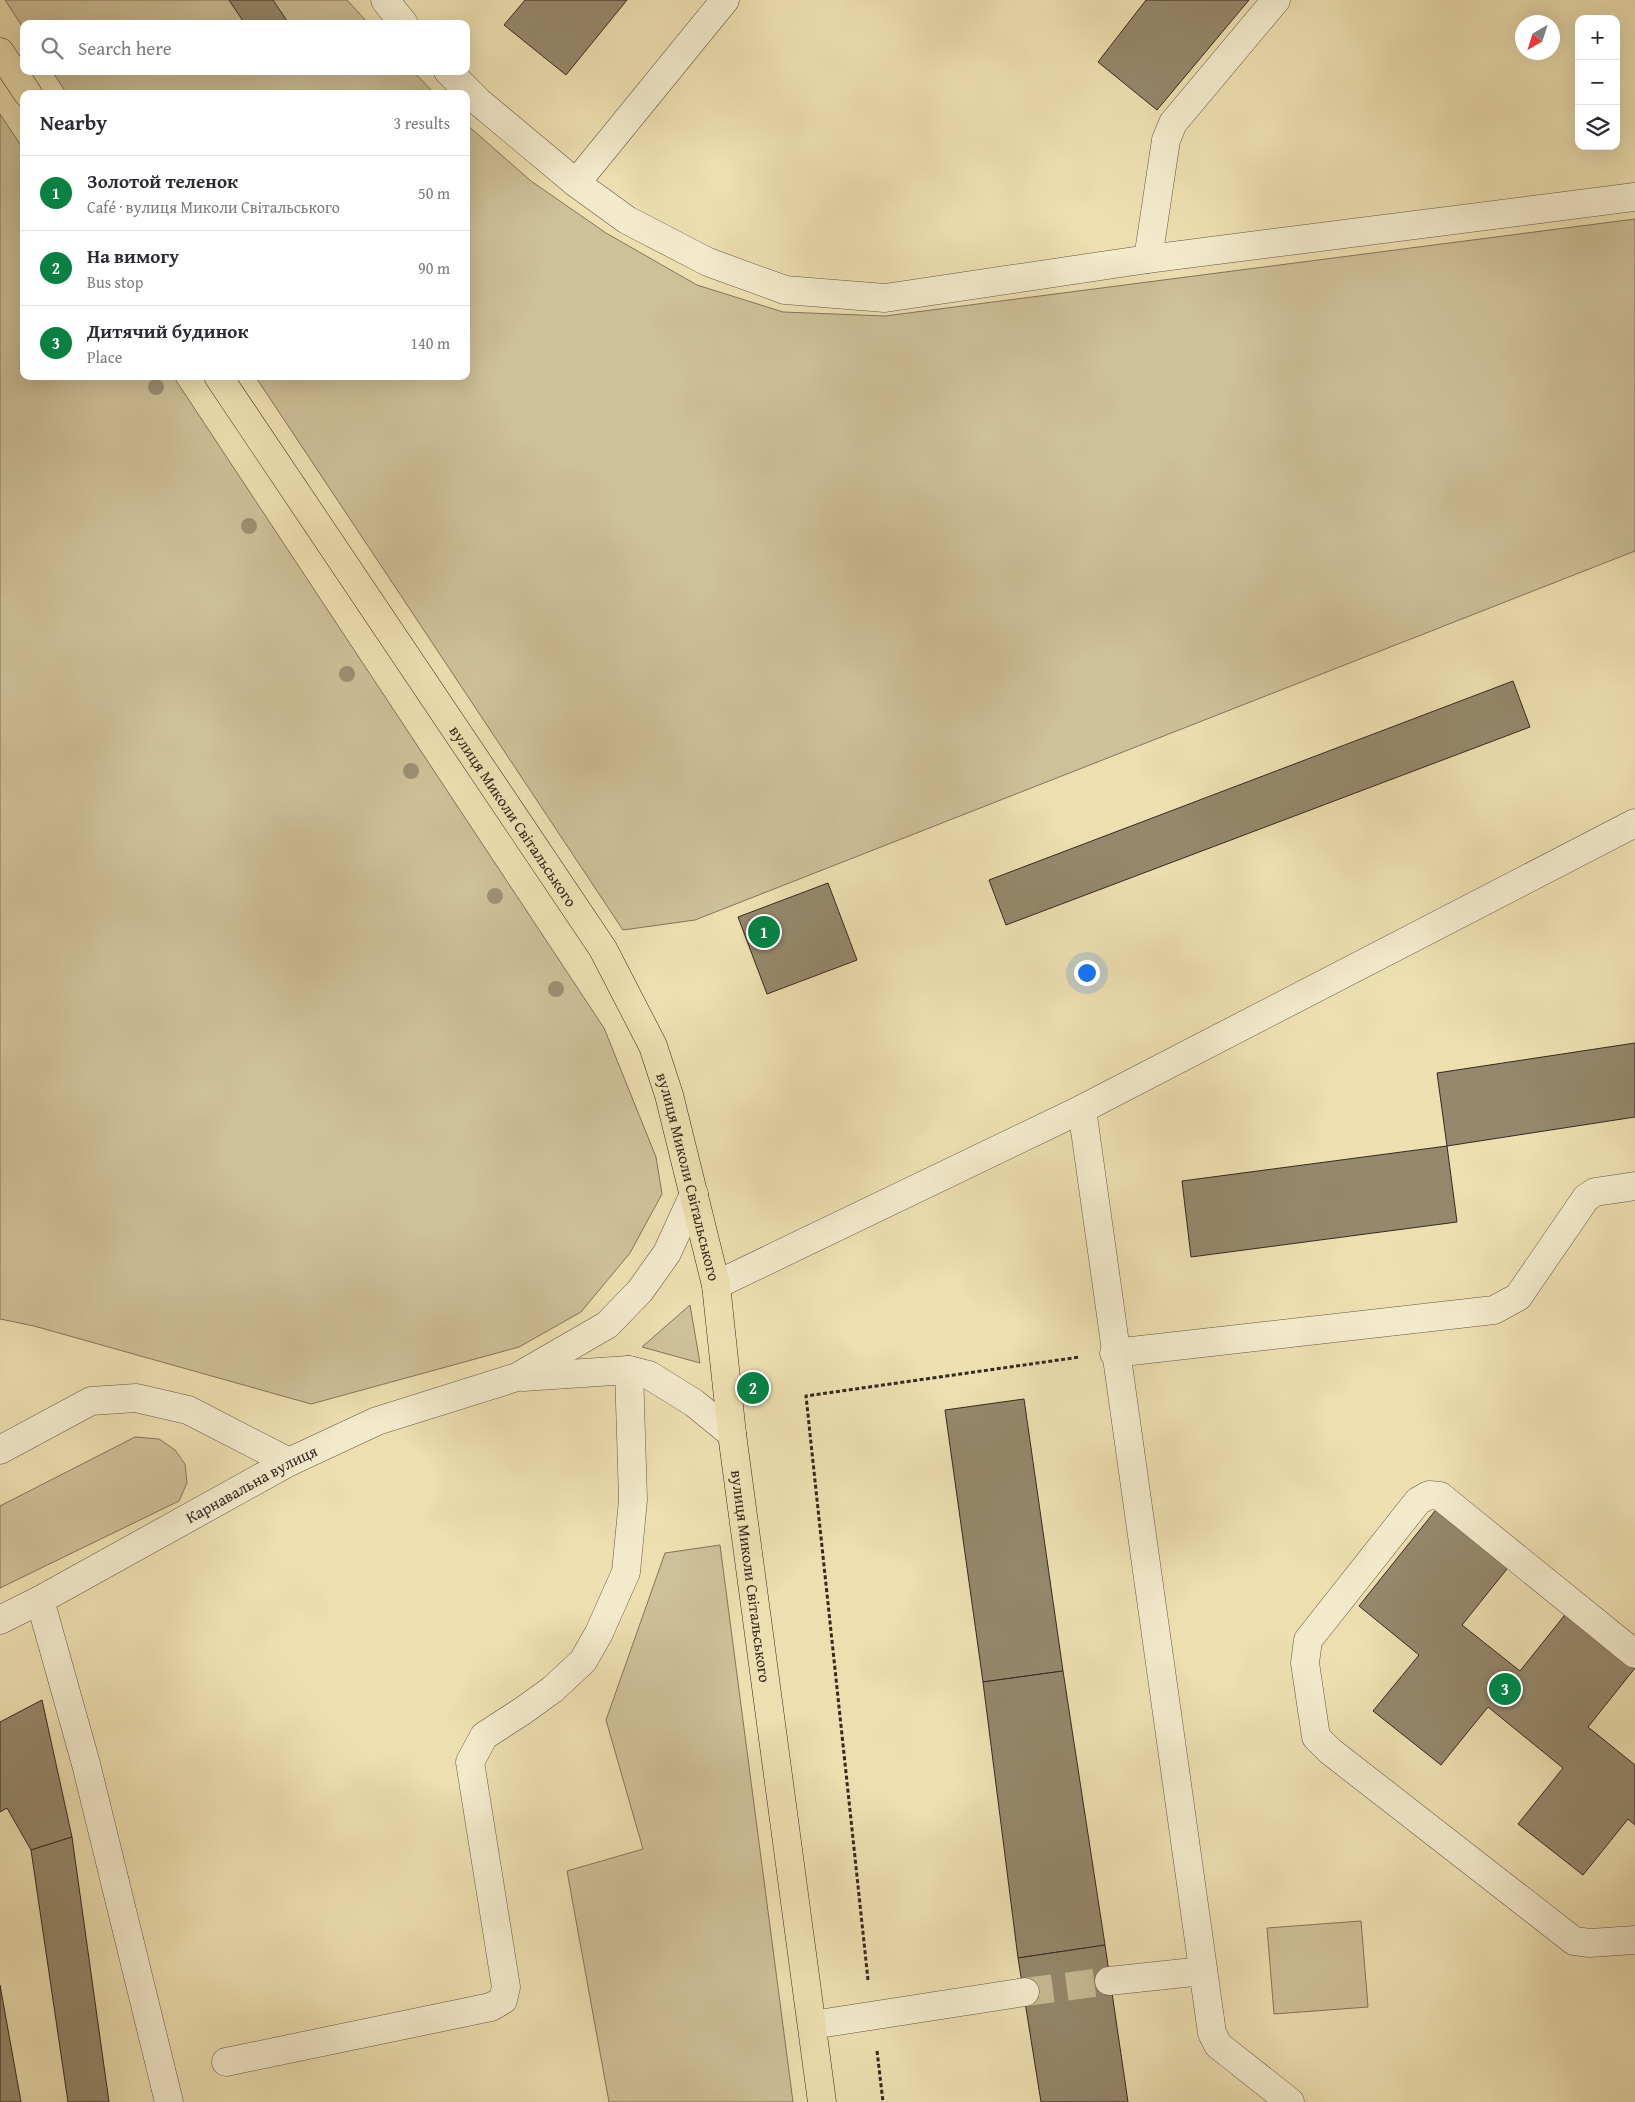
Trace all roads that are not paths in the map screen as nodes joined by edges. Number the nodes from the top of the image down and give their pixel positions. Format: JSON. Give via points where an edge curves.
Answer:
{"nodes":[{"id":1,"x":384,"y":0,"type":"edge"},
{"id":2,"x":726,"y":0,"type":"edge"},
{"id":3,"x":1276,"y":0,"type":"edge"},
{"id":4,"x":401,"y":20,"type":"edge"},
{"id":5,"x":0,"y":52,"type":"edge"},
{"id":6,"x":452,"y":75,"type":"edge"},
{"id":7,"x":25,"y":90,"type":"edge"},
{"id":8,"x":467,"y":90,"type":"edge"},
{"id":9,"x":470,"y":93,"type":"edge"},
{"id":10,"x":576,"y":183,"type":"junction"},
{"id":11,"x":1635,"y":197,"type":"edge"},
{"id":12,"x":1148,"y":259,"type":"junction"},
{"id":13,"x":221,"y":380,"type":"edge"},
{"id":14,"x":1635,"y":823,"type":"edge"},
{"id":15,"x":1082,"y":1109,"type":"junction"},
{"id":16,"x":1635,"y":1186,"type":"edge"},
{"id":17,"x":694,"y":1194,"type":"junction"},
{"id":18,"x":716,"y":1285,"type":"junction"},
{"id":19,"x":1114,"y":1353,"type":"junction"},
{"id":20,"x":629,"y":1370,"type":"junction"},
{"id":21,"x":517,"y":1377,"type":"junction"},
{"id":22,"x":732,"y":1434,"type":"junction"},
{"id":23,"x":0,"y":1450,"type":"edge"},
{"id":24,"x":289,"y":1462,"type":"junction"},
{"id":25,"x":40,"y":1600,"type":"junction"},
{"id":26,"x":0,"y":1620,"type":"edge"},
{"id":27,"x":1635,"y":1654,"type":"edge"},
{"id":28,"x":1635,"y":1940,"type":"edge"},
{"id":29,"x":1203,"y":1971,"type":"junction"},
{"id":30,"x":1109,"y":1982,"type":"tunnel mouth"},
{"id":31,"x":1025,"y":1992,"type":"tunnel mouth"},
{"id":32,"x":812,"y":2025,"type":"junction"},
{"id":33,"x":226,"y":2062,"type":"dead end"},
{"id":34,"x":169,"y":2102,"type":"edge"},
{"id":35,"x":822,"y":2102,"type":"edge"},
{"id":36,"x":1290,"y":2102,"type":"edge"}],
"edges":[{"from":1,"to":4,"type":"street"},
{"from":2,"to":10,"type":"street"},
{"from":3,"to":12,"type":"street","via":[[1173,123],[1166,140]]},
{"from":5,"to":7,"type":"main road"},
{"from":6,"to":8,"type":"street"},
{"from":9,"to":10,"type":"street"},
{"from":10,"to":12,"type":"street","via":[[627,220],[708,262],[785,290],[885,298]]},
{"from":11,"to":12,"type":"street"},
{"from":13,"to":17,"type":"main road","name":"вулиця Миколи Світальського","via":[[603,949],[653,1046]]},
{"from":14,"to":15,"type":"street"},
{"from":15,"to":18,"type":"street"},
{"from":15,"to":19,"type":"street"},
{"from":16,"to":19,"type":"street","via":[[1594,1192],[1586,1198],[1518,1297],[1494,1310]]},
{"from":17,"to":18,"type":"main road","name":"вулиця Миколи Світальського"},
{"from":17,"to":21,"type":"street","via":[[667,1253],[640,1291],[607,1325]]},
{"from":18,"to":22,"type":"main road","name":"вулиця Миколи Світальського"},
{"from":19,"to":29,"type":"street"},
{"from":20,"to":21,"type":"street"},
{"from":20,"to":22,"type":"street","via":[[649,1375],[694,1403]]},
{"from":20,"to":33,"type":"street","via":[[633,1500],[626,1572],[599,1633],[582,1661],[553,1689],[484,1736],[470,1762],[506,1987],[503,2000],[492,2007]]},
{"from":21,"to":24,"type":"street","name":"Карнавальна вулиця","via":[[377,1421]]},
{"from":22,"to":32,"type":"main road","name":"вулиця Миколи Світальського"},
{"from":23,"to":24,"type":"street","via":[[91,1402],[136,1398],[188,1410]]},
{"from":24,"to":25,"type":"street","name":"Карнавальна вулиця"},
{"from":25,"to":26,"type":"street","name":"Карнавальна вулиця"},
{"from":25,"to":34,"type":"street","via":[[86,1764]]},
{"from":27,"to":28,"type":"street","via":[[1440,1496],[1429,1495],[1418,1501],[1308,1640],[1305,1663],[1316,1737],[1330,1751],[1574,1940],[1590,1943]]},
{"from":29,"to":30,"type":"street"},
{"from":29,"to":36,"type":"street","via":[[1214,2039]]},
{"from":31,"to":32,"type":"street"},
{"from":32,"to":35,"type":"main road","name":"вулиця Миколи Світальського"}]}
